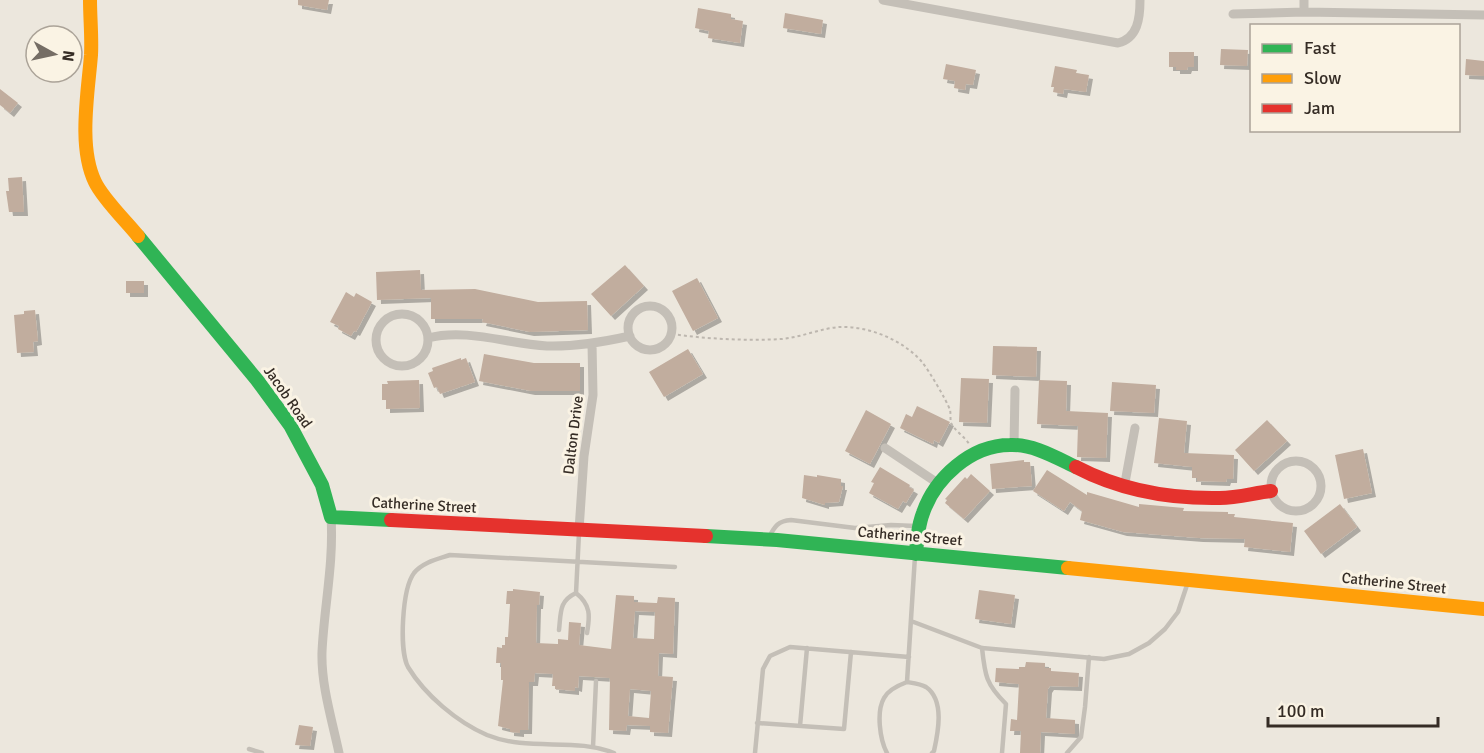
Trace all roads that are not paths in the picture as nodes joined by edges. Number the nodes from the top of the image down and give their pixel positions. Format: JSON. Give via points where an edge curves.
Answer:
{"nodes":[{"id":1,"x":90,"y":0,"type":"edge"},
{"id":2,"x":883,"y":0,"type":"edge"},
{"id":3,"x":1140,"y":0,"type":"edge"},
{"id":4,"x":1304,"y":0,"type":"edge"},
{"id":5,"x":1304,"y":12,"type":"junction"},
{"id":6,"x":1233,"y":14,"type":"dead end"},
{"id":7,"x":1484,"y":15,"type":"edge"},
{"id":8,"x":630,"y":336,"type":"junction"},
{"id":9,"x":428,"y":338,"type":"junction"},
{"id":10,"x":592,"y":343,"type":"junction"},
{"id":11,"x":1015,"y":390,"type":"dead end"},
{"id":12,"x":1135,"y":428,"type":"dead end"},
{"id":13,"x":1014,"y":445,"type":"junction"},
{"id":14,"x":885,"y":448,"type":"dead end"},
{"id":15,"x":939,"y":484,"type":"junction"},
{"id":16,"x":1124,"y":488,"type":"junction"},
{"id":17,"x":1271,"y":491,"type":"junction"},
{"id":18,"x":331,"y":517,"type":"junction"},
{"id":19,"x":919,"y":526,"type":"junction"},
{"id":20,"x":579,"y":530,"type":"junction"},
{"id":21,"x":768,"y":540,"type":"junction"},
{"id":22,"x":916,"y":554,"type":"junction"},
{"id":23,"x":579,"y":562,"type":"junction"},
{"id":24,"x":675,"y":567,"type":"dead end"},
{"id":25,"x":1189,"y":579,"type":"junction"},
{"id":26,"x":576,"y":593,"type":"junction"},
{"id":27,"x":1484,"y":609,"type":"edge"},
{"id":28,"x":911,"y":621,"type":"junction"},
{"id":29,"x":559,"y":630,"type":"dead end"},
{"id":30,"x":587,"y":633,"type":"dead end"},
{"id":31,"x":807,"y":648,"type":"junction"},
{"id":32,"x":982,"y":648,"type":"junction"},
{"id":33,"x":851,"y":652,"type":"junction"},
{"id":34,"x":909,"y":657,"type":"junction"},
{"id":35,"x":1089,"y":657,"type":"junction"},
{"id":36,"x":596,"y":681,"type":"dead end"},
{"id":37,"x":907,"y":682,"type":"junction"},
{"id":38,"x":757,"y":723,"type":"junction"},
{"id":39,"x":800,"y":726,"type":"junction"},
{"id":40,"x":593,"y":747,"type":"junction"},
{"id":41,"x":249,"y":749,"type":"dead end"},
{"id":42,"x":1072,"y":750,"type":"edge"},
{"id":43,"x":262,"y":753,"type":"edge"},
{"id":44,"x":339,"y":753,"type":"edge"},
{"id":45,"x":614,"y":753,"type":"edge"},
{"id":46,"x":755,"y":753,"type":"edge"},
{"id":47,"x":887,"y":753,"type":"edge"},
{"id":48,"x":932,"y":753,"type":"edge"},
{"id":49,"x":1002,"y":753,"type":"edge"},
{"id":50,"x":1067,"y":753,"type":"edge"}],
"edges":[{"from":1,"to":18,"type":"street","name":"Jacob Road","via":[[91,53],[85,107],[90,171],[96,185],[290,425],[322,485]]},
{"from":2,"to":3,"type":"street","via":[[1118,43],[1132,36],[1138,24]]},
{"from":4,"to":5,"type":"street"},
{"from":5,"to":6,"type":"street"},
{"from":5,"to":7,"type":"street"},
{"from":8,"to":8,"type":"street","via":[[629,322],[639,309],[656,306],[670,317],[672,334],[662,348],[644,350]]},
{"from":8,"to":10,"type":"street"},
{"from":9,"to":9,"type":"street","via":[[419,320],[400,314],[383,323],[376,342],[385,360],[404,366],[422,357]]},
{"from":9,"to":10,"type":"street","via":[[452,335],[547,346]]},
{"from":10,"to":20,"type":"street","name":"Dalton Drive","via":[[593,395]]},
{"from":11,"to":13,"type":"street"},
{"from":12,"to":16,"type":"street"},
{"from":13,"to":15,"type":"street","via":[[997,445],[975,454]]},
{"from":13,"to":16,"type":"street","via":[[1053,455]]},
{"from":14,"to":15,"type":"street"},
{"from":15,"to":19,"type":"street"},
{"from":16,"to":17,"type":"street","via":[[1222,498]]},
{"from":17,"to":17,"type":"street","via":[[1282,507],[1301,511],[1317,500],[1321,481],[1310,464],[1291,461],[1275,471]]},
{"from":18,"to":20,"type":"street","name":"Catherine Street"},
{"from":18,"to":44,"type":"street","name":"Jacob Road","via":[[333,547],[322,653],[323,677]]},
{"from":19,"to":21,"type":"lane","via":[[855,528],[791,520],[775,526]]},
{"from":19,"to":22,"type":"street"},
{"from":20,"to":21,"type":"street","name":"Catherine Street"},
{"from":20,"to":23,"type":"lane"},
{"from":21,"to":22,"type":"street","name":"Catherine Street"},
{"from":22,"to":25,"type":"street","name":"Catherine Street"},
{"from":22,"to":28,"type":"lane"},
{"from":23,"to":24,"type":"lane"},
{"from":23,"to":26,"type":"lane"},
{"from":23,"to":40,"type":"lane","via":[[450,555],[425,564],[413,574],[405,596],[403,633],[407,665],[427,692],[459,718],[488,735],[528,745]]},
{"from":25,"to":27,"type":"street","name":"Catherine Street"},
{"from":25,"to":35,"type":"lane","via":[[1178,612],[1149,644],[1129,654],[1104,659]]},
{"from":26,"to":29,"type":"lane","via":[[563,603]]},
{"from":26,"to":30,"type":"lane","via":[[588,606]]},
{"from":28,"to":32,"type":"lane"},
{"from":28,"to":34,"type":"lane"},
{"from":31,"to":33,"type":"lane"},
{"from":31,"to":38,"type":"lane","via":[[789,647],[770,656],[763,669]]},
{"from":31,"to":39,"type":"lane"},
{"from":32,"to":35,"type":"lane"},
{"from":32,"to":49,"type":"lane","via":[[985,674],[992,690],[1006,704]]},
{"from":33,"to":34,"type":"lane"},
{"from":33,"to":39,"type":"lane","via":[[843,729]]},
{"from":34,"to":37,"type":"lane"},
{"from":35,"to":42,"type":"lane","via":[[1081,737]]},
{"from":36,"to":40,"type":"lane"},
{"from":37,"to":47,"type":"lane","via":[[884,698],[880,720]]},
{"from":37,"to":48,"type":"lane","via":[[926,688],[934,697],[938,732]]},
{"from":38,"to":39,"type":"lane"},
{"from":38,"to":46,"type":"lane"},
{"from":40,"to":45,"type":"lane"},
{"from":41,"to":43,"type":"lane"},
{"from":42,"to":50,"type":"lane"}]}
